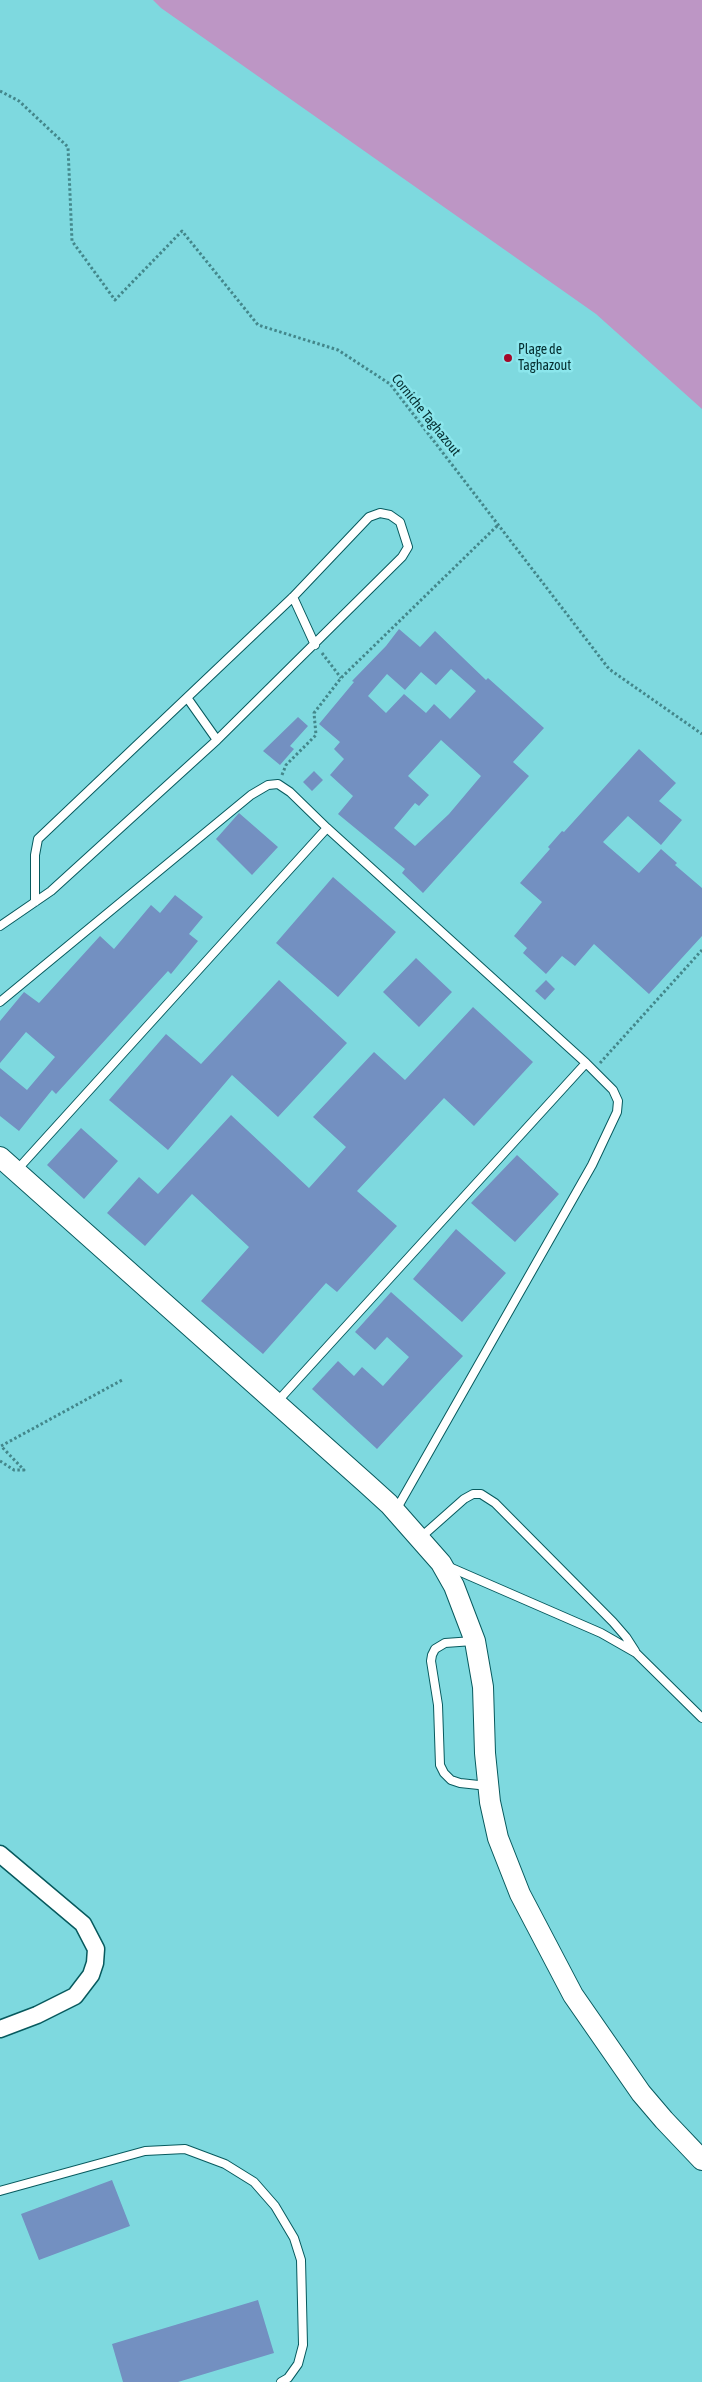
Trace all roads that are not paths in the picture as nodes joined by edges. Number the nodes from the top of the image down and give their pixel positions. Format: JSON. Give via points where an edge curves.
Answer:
{"nodes":[{"id":1,"x":293,"y":597,"type":"junction"},
{"id":2,"x":315,"y":645,"type":"junction"},
{"id":3,"x":188,"y":699,"type":"junction"},
{"id":4,"x":216,"y":740,"type":"junction"},
{"id":5,"x":326,"y":828,"type":"junction"},
{"id":6,"x":35,"y":902,"type":"junction"},
{"id":7,"x":0,"y":926,"type":"edge"},
{"id":8,"x":0,"y":1002,"type":"edge"},
{"id":9,"x":586,"y":1062,"type":"junction"},
{"id":10,"x":0,"y":1157,"type":"edge"},
{"id":11,"x":16,"y":1172,"type":"junction"},
{"id":12,"x":276,"y":1403,"type":"junction"},
{"id":13,"x":395,"y":1511,"type":"junction"},
{"id":14,"x":420,"y":1538,"type":"junction"},
{"id":15,"x":441,"y":1563,"type":"junction"},
{"id":16,"x":475,"y":1641,"type":"junction"},
{"id":17,"x":636,"y":1654,"type":"junction"},
{"id":18,"x":702,"y":1718,"type":"edge"},
{"id":19,"x":489,"y":1786,"type":"junction"},
{"id":20,"x":0,"y":1854,"type":"edge"},
{"id":21,"x":0,"y":2029,"type":"edge"},
{"id":22,"x":702,"y":2160,"type":"edge"},
{"id":23,"x":0,"y":2190,"type":"edge"},
{"id":24,"x":281,"y":2382,"type":"edge"}],
"edges":[{"from":1,"to":2,"type":"lane"},
{"from":1,"to":2,"type":"lane","via":[[369,517],[380,512],[400,522],[408,547],[402,557]]},
{"from":1,"to":3,"type":"lane"},
{"from":2,"to":4,"type":"lane"},
{"from":3,"to":4,"type":"lane"},
{"from":3,"to":6,"type":"lane","via":[[38,839]]},
{"from":4,"to":6,"type":"lane"},
{"from":5,"to":8,"type":"lane","via":[[290,792],[278,784],[268,785]]},
{"from":5,"to":9,"type":"lane"},
{"from":5,"to":11,"type":"lane"},
{"from":6,"to":7,"type":"lane"},
{"from":9,"to":12,"type":"lane"},
{"from":9,"to":13,"type":"lane","via":[[613,1090],[618,1101],[617,1112],[592,1165]]},
{"from":10,"to":11,"type":"street"},
{"from":11,"to":12,"type":"street"},
{"from":12,"to":13,"type":"street"},
{"from":13,"to":14,"type":"street"},
{"from":14,"to":15,"type":"street"},
{"from":14,"to":17,"type":"lane","via":[[464,1499],[481,1494],[495,1504],[613,1622]]},
{"from":15,"to":16,"type":"street","via":[[454,1586]]},
{"from":15,"to":17,"type":"lane","via":[[601,1634]]},
{"from":16,"to":19,"type":"street","via":[[483,1687]]},
{"from":16,"to":19,"type":"lane","via":[[445,1643],[432,1655],[440,1730],[440,1765],[451,1780]]},
{"from":17,"to":18,"type":"lane"},
{"from":19,"to":22,"type":"street","via":[[498,1838],[509,1870],[573,1995],[629,2076]]},
{"from":20,"to":21,"type":"street","via":[[83,1924],[96,1949],[91,1975],[76,1996]]},
{"from":23,"to":24,"type":"lane","via":[[145,2151],[185,2149],[224,2164],[254,2182],[275,2206],[294,2238],[301,2260],[304,2345],[298,2364]]}]}
